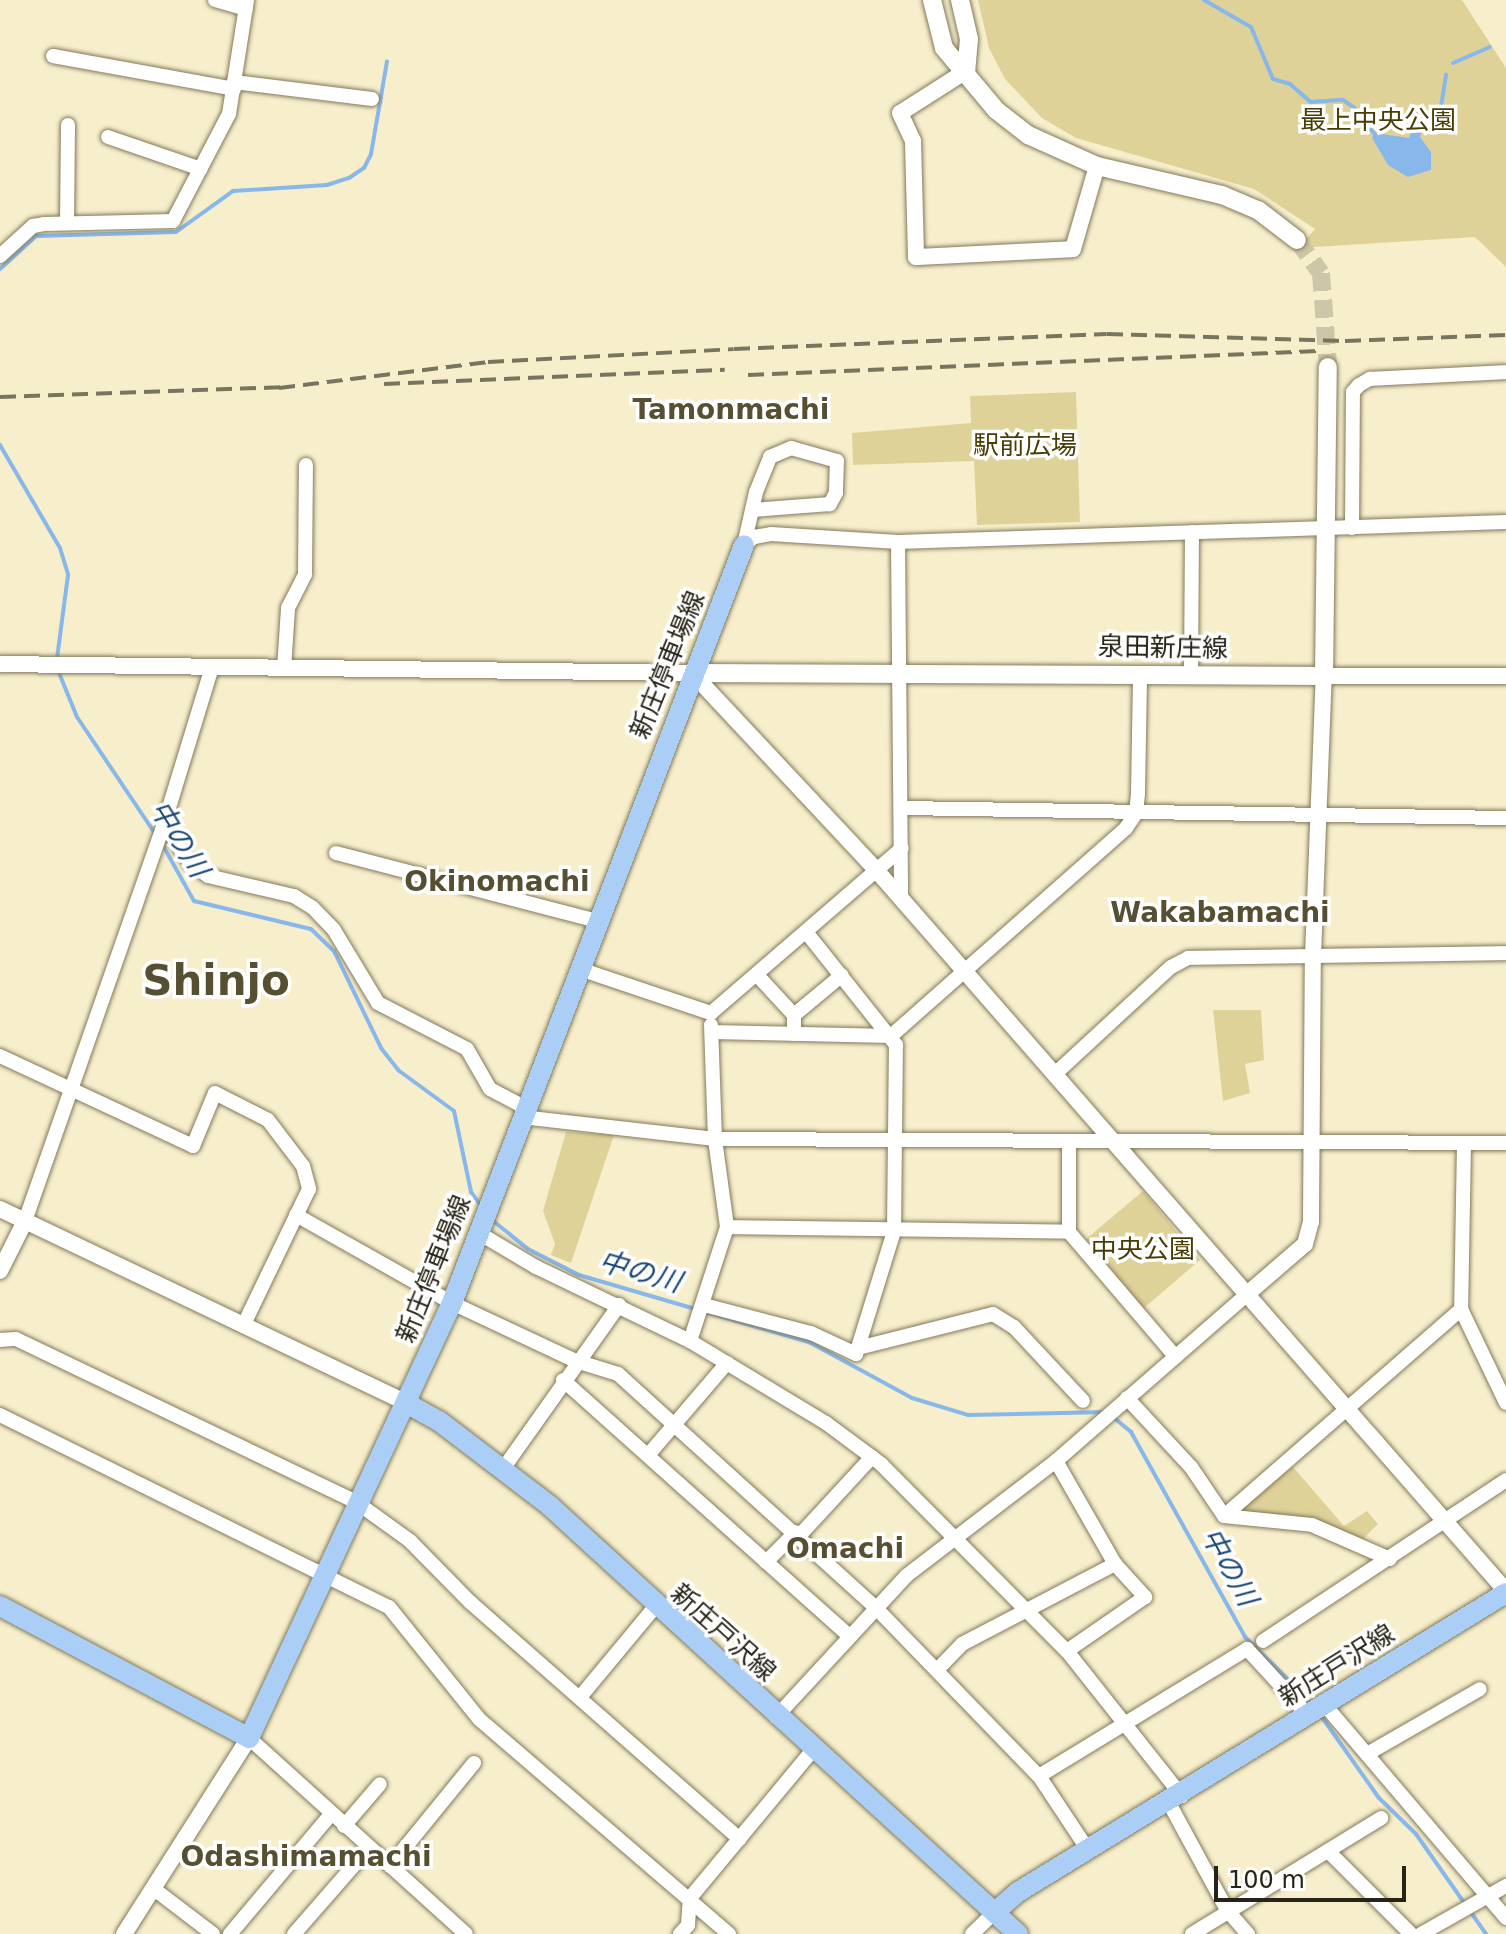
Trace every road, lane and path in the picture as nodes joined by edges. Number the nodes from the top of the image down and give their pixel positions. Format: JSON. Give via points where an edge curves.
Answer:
{"nodes":[{"id":1,"x":215,"y":0,"type":"edge"},
{"id":2,"x":932,"y":0,"type":"edge"},
{"id":3,"x":960,"y":0,"type":"edge"},
{"id":4,"x":247,"y":4,"type":"edge"},
{"id":5,"x":53,"y":56,"type":"dead end"},
{"id":6,"x":966,"y":71,"type":"junction"},
{"id":7,"x":234,"y":85,"type":"junction"},
{"id":8,"x":372,"y":99,"type":"dead end"},
{"id":9,"x":68,"y":125,"type":"dead end"},
{"id":10,"x":108,"y":137,"type":"dead end"},
{"id":11,"x":1097,"y":166,"type":"junction"},
{"id":12,"x":201,"y":169,"type":"junction"},
{"id":13,"x":67,"y":222,"type":"junction"},
{"id":14,"x":1297,"y":240,"type":"tunnel mouth"},
{"id":15,"x":0,"y":256,"type":"edge"},
{"id":16,"x":1328,"y":367,"type":"tunnel mouth"},
{"id":17,"x":1506,"y":372,"type":"edge"},
{"id":18,"x":306,"y":465,"type":"dead end"},
{"id":19,"x":752,"y":510,"type":"junction"},
{"id":20,"x":1506,"y":522,"type":"edge"},
{"id":21,"x":1352,"y":528,"type":"junction"},
{"id":22,"x":1325,"y":529,"type":"junction"},
{"id":23,"x":1192,"y":532,"type":"junction"},
{"id":24,"x":898,"y":542,"type":"junction"},
{"id":25,"x":744,"y":545,"type":"junction"},
{"id":26,"x":0,"y":664,"type":"edge"},
{"id":27,"x":284,"y":669,"type":"junction"},
{"id":28,"x":211,"y":670,"type":"junction"},
{"id":29,"x":692,"y":673,"type":"junction"},
{"id":30,"x":899,"y":673,"type":"junction"},
{"id":31,"x":1140,"y":673,"type":"junction"},
{"id":32,"x":1191,"y":675,"type":"junction"},
{"id":33,"x":1324,"y":676,"type":"junction"},
{"id":34,"x":1506,"y":676,"type":"edge"},
{"id":35,"x":902,"y":808,"type":"junction"},
{"id":36,"x":1136,"y":813,"type":"junction"},
{"id":37,"x":1320,"y":814,"type":"junction"},
{"id":38,"x":1506,"y":818,"type":"edge"},
{"id":39,"x":163,"y":827,"type":"junction"},
{"id":40,"x":902,"y":848,"type":"junction"},
{"id":41,"x":336,"y":853,"type":"dead end"},
{"id":42,"x":877,"y":871,"type":"junction"},
{"id":43,"x":901,"y":899,"type":"junction"},
{"id":44,"x":597,"y":921,"type":"junction"},
{"id":45,"x":807,"y":933,"type":"junction"},
{"id":46,"x":1506,"y":953,"type":"edge"},
{"id":47,"x":1313,"y":956,"type":"junction"},
{"id":48,"x":580,"y":969,"type":"junction"},
{"id":49,"x":966,"y":973,"type":"junction"},
{"id":50,"x":842,"y":975,"type":"junction"},
{"id":51,"x":758,"y":976,"type":"junction"},
{"id":52,"x":711,"y":1013,"type":"junction"},
{"id":53,"x":794,"y":1015,"type":"junction"},
{"id":54,"x":712,"y":1032,"type":"junction"},
{"id":55,"x":794,"y":1034,"type":"junction"},
{"id":56,"x":891,"y":1036,"type":"junction"},
{"id":57,"x":0,"y":1056,"type":"edge"},
{"id":58,"x":1056,"y":1073,"type":"junction"},
{"id":59,"x":71,"y":1093,"type":"junction"},
{"id":60,"x":524,"y":1112,"type":"junction"},
{"id":61,"x":715,"y":1139,"type":"junction"},
{"id":62,"x":1310,"y":1140,"type":"junction"},
{"id":63,"x":1116,"y":1141,"type":"junction"},
{"id":64,"x":896,"y":1142,"type":"junction"},
{"id":65,"x":1069,"y":1142,"type":"junction"},
{"id":66,"x":1506,"y":1143,"type":"edge"},
{"id":67,"x":1464,"y":1144,"type":"junction"},
{"id":68,"x":0,"y":1209,"type":"edge"},
{"id":69,"x":296,"y":1215,"type":"junction"},
{"id":70,"x":483,"y":1218,"type":"junction"},
{"id":71,"x":25,"y":1221,"type":"junction"},
{"id":72,"x":727,"y":1227,"type":"junction"},
{"id":73,"x":894,"y":1231,"type":"junction"},
{"id":74,"x":1069,"y":1232,"type":"junction"},
{"id":75,"x":0,"y":1271,"type":"edge"},
{"id":76,"x":1246,"y":1295,"type":"junction"},
{"id":77,"x":452,"y":1303,"type":"junction"},
{"id":78,"x":619,"y":1305,"type":"junction"},
{"id":79,"x":1461,"y":1309,"type":"junction"},
{"id":80,"x":702,"y":1310,"type":"junction"},
{"id":81,"x":243,"y":1326,"type":"junction"},
{"id":82,"x":0,"y":1340,"type":"edge"},
{"id":83,"x":690,"y":1341,"type":"junction"},
{"id":84,"x":858,"y":1348,"type":"junction"},
{"id":85,"x":1175,"y":1356,"type":"junction"},
{"id":86,"x":576,"y":1361,"type":"junction"},
{"id":87,"x":727,"y":1363,"type":"junction"},
{"id":88,"x":563,"y":1380,"type":"junction"},
{"id":89,"x":1083,"y":1401,"type":"dead end"},
{"id":90,"x":1121,"y":1403,"type":"junction"},
{"id":91,"x":1506,"y":1403,"type":"edge"},
{"id":92,"x":408,"y":1404,"type":"junction"},
{"id":93,"x":1347,"y":1407,"type":"junction"},
{"id":94,"x":0,"y":1415,"type":"edge"},
{"id":95,"x":674,"y":1424,"type":"junction"},
{"id":96,"x":649,"y":1454,"type":"junction"},
{"id":97,"x":872,"y":1457,"type":"junction"},
{"id":98,"x":1056,"y":1461,"type":"junction"},
{"id":99,"x":503,"y":1469,"type":"junction"},
{"id":100,"x":1506,"y":1480,"type":"edge"},
{"id":101,"x":356,"y":1502,"type":"junction"},
{"id":102,"x":1224,"y":1516,"type":"junction"},
{"id":103,"x":1444,"y":1518,"type":"junction"},
{"id":104,"x":798,"y":1534,"type":"junction"},
{"id":105,"x":958,"y":1536,"type":"junction"},
{"id":106,"x":1390,"y":1559,"type":"junction"},
{"id":107,"x":766,"y":1562,"type":"junction"},
{"id":108,"x":1115,"y":1564,"type":"junction"},
{"id":109,"x":327,"y":1574,"type":"junction"},
{"id":110,"x":1506,"y":1592,"type":"edge"},
{"id":111,"x":655,"y":1607,"type":"junction"},
{"id":112,"x":875,"y":1607,"type":"junction"},
{"id":113,"x":2,"y":1611,"type":"edge"},
{"id":114,"x":1028,"y":1611,"type":"junction"},
{"id":115,"x":849,"y":1636,"type":"junction"},
{"id":116,"x":1263,"y":1641,"type":"dead end"},
{"id":117,"x":1067,"y":1651,"type":"junction"},
{"id":118,"x":937,"y":1670,"type":"junction"},
{"id":119,"x":1480,"y":1689,"type":"dead end"},
{"id":120,"x":581,"y":1696,"type":"junction"},
{"id":121,"x":1316,"y":1709,"type":"junction"},
{"id":122,"x":776,"y":1717,"type":"junction"},
{"id":123,"x":1128,"y":1724,"type":"junction"},
{"id":124,"x":249,"y":1738,"type":"junction"},
{"id":125,"x":813,"y":1750,"type":"junction"},
{"id":126,"x":1367,"y":1754,"type":"junction"},
{"id":127,"x":474,"y":1763,"type":"dead end"},
{"id":128,"x":1039,"y":1776,"type":"junction"},
{"id":129,"x":380,"y":1784,"type":"dead end"},
{"id":130,"x":1175,"y":1800,"type":"junction"},
{"id":131,"x":331,"y":1814,"type":"junction"},
{"id":132,"x":1381,"y":1818,"type":"dead end"},
{"id":133,"x":344,"y":1826,"type":"junction"},
{"id":134,"x":740,"y":1839,"type":"junction"},
{"id":135,"x":369,"y":1848,"type":"junction"},
{"id":136,"x":1088,"y":1850,"type":"junction"},
{"id":137,"x":1328,"y":1851,"type":"junction"},
{"id":138,"x":390,"y":1866,"type":"junction"},
{"id":139,"x":1506,"y":1886,"type":"edge"},
{"id":140,"x":154,"y":1889,"type":"junction"},
{"id":141,"x":690,"y":1898,"type":"junction"},
{"id":142,"x":1484,"y":1899,"type":"junction"},
{"id":143,"x":1227,"y":1910,"type":"junction"},
{"id":144,"x":995,"y":1912,"type":"junction"},
{"id":145,"x":1506,"y":1918,"type":"edge"},
{"id":146,"x":124,"y":1934,"type":"edge"},
{"id":147,"x":213,"y":1934,"type":"edge"},
{"id":148,"x":230,"y":1934,"type":"edge"},
{"id":149,"x":294,"y":1934,"type":"edge"},
{"id":150,"x":466,"y":1934,"type":"edge"},
{"id":151,"x":680,"y":1934,"type":"edge"},
{"id":152,"x":729,"y":1934,"type":"edge"},
{"id":153,"x":972,"y":1934,"type":"edge"},
{"id":154,"x":1018,"y":1934,"type":"edge"},
{"id":155,"x":1192,"y":1934,"type":"edge"},
{"id":156,"x":1248,"y":1934,"type":"edge"},
{"id":157,"x":1411,"y":1934,"type":"edge"},
{"id":158,"x":1421,"y":1934,"type":"edge"}],
"edges":[{"from":1,"to":4,"type":"street"},
{"from":2,"to":6,"type":"main road","via":[[944,48]]},
{"from":3,"to":6,"type":"main road","via":[[969,39]]},
{"from":4,"to":7,"type":"street"},
{"from":5,"to":7,"type":"street"},
{"from":6,"to":11,"type":"main road","via":[[996,110],[1028,135]]},
{"from":6,"to":11,"type":"street","via":[[900,113],[913,141],[916,257],[1073,249]]},
{"from":7,"to":8,"type":"street"},
{"from":7,"to":12,"type":"street","via":[[229,114]]},
{"from":9,"to":13,"type":"street"},
{"from":10,"to":12,"type":"street"},
{"from":11,"to":14,"type":"main road","via":[[1222,195],[1258,210]]},
{"from":12,"to":13,"type":"street","via":[[173,221]]},
{"from":13,"to":15,"type":"street","via":[[33,226]]},
{"from":16,"to":22,"type":"main road"},
{"from":17,"to":21,"type":"street","via":[[1370,379],[1359,385],[1353,392]]},
{"from":18,"to":27,"type":"street","via":[[305,574],[288,608]]},
{"from":19,"to":19,"type":"street","via":[[766,465],[778,451],[810,450],[837,461],[836,493],[830,504]]},
{"from":19,"to":25,"type":"street"},
{"from":20,"to":21,"type":"street"},
{"from":21,"to":22,"type":"street"},
{"from":22,"to":23,"type":"street"},
{"from":22,"to":33,"type":"main road"},
{"from":23,"to":24,"type":"street"},
{"from":23,"to":32,"type":"street"},
{"from":24,"to":25,"type":"street","via":[[771,534]]},
{"from":24,"to":30,"type":"street"},
{"from":25,"to":29,"type":"main road","name":"新庄停車場線"},
{"from":26,"to":28,"type":"street"},
{"from":27,"to":28,"type":"street"},
{"from":27,"to":29,"type":"street"},
{"from":28,"to":39,"type":"street"},
{"from":29,"to":30,"type":"main road","name":"泉田新庄線"},
{"from":29,"to":42,"type":"street"},
{"from":29,"to":44,"type":"main road","name":"新庄停車場線"},
{"from":30,"to":31,"type":"main road","name":"泉田新庄線"},
{"from":30,"to":35,"type":"street"},
{"from":31,"to":32,"type":"main road","name":"泉田新庄線"},
{"from":31,"to":36,"type":"street"},
{"from":32,"to":33,"type":"main road","name":"泉田新庄線"},
{"from":33,"to":34,"type":"street"},
{"from":33,"to":37,"type":"street"},
{"from":35,"to":36,"type":"street"},
{"from":35,"to":40,"type":"street"},
{"from":36,"to":37,"type":"street"},
{"from":36,"to":49,"type":"street","via":[[1113,843]]},
{"from":37,"to":38,"type":"street"},
{"from":37,"to":47,"type":"street"},
{"from":39,"to":59,"type":"street"},
{"from":39,"to":60,"type":"street","via":[[191,864],[208,876],[294,896],[313,908],[334,930],[378,1003],[467,1049],[490,1089]]},
{"from":40,"to":42,"type":"street"},
{"from":40,"to":43,"type":"street"},
{"from":41,"to":44,"type":"street"},
{"from":42,"to":43,"type":"street"},
{"from":42,"to":45,"type":"street"},
{"from":43,"to":49,"type":"street"},
{"from":44,"to":48,"type":"main road","name":"新庄停車場線"},
{"from":45,"to":50,"type":"street"},
{"from":45,"to":51,"type":"street"},
{"from":46,"to":47,"type":"street"},
{"from":47,"to":58,"type":"street","via":[[1188,958],[1171,967]]},
{"from":47,"to":62,"type":"street"},
{"from":48,"to":52,"type":"street"},
{"from":48,"to":60,"type":"main road","name":"新庄停車場線"},
{"from":49,"to":56,"type":"street"},
{"from":49,"to":58,"type":"street"},
{"from":50,"to":53,"type":"street"},
{"from":50,"to":56,"type":"street"},
{"from":51,"to":52,"type":"street"},
{"from":51,"to":53,"type":"street"},
{"from":52,"to":54,"type":"street"},
{"from":53,"to":55,"type":"street"},
{"from":54,"to":55,"type":"street"},
{"from":54,"to":61,"type":"street"},
{"from":55,"to":56,"type":"street"},
{"from":56,"to":64,"type":"street","via":[[896,1045]]},
{"from":57,"to":59,"type":"street"},
{"from":58,"to":63,"type":"street"},
{"from":59,"to":69,"type":"street","via":[[193,1146],[215,1093],[260,1115],[309,1179]]},
{"from":59,"to":71,"type":"street"},
{"from":60,"to":61,"type":"street"},
{"from":60,"to":70,"type":"main road","name":"新庄停車場線"},
{"from":61,"to":64,"type":"street"},
{"from":61,"to":72,"type":"street"},
{"from":62,"to":63,"type":"street"},
{"from":62,"to":67,"type":"street"},
{"from":62,"to":76,"type":"street","via":[[1311,1222],[1305,1244]]},
{"from":63,"to":65,"type":"street"},
{"from":63,"to":76,"type":"street"},
{"from":64,"to":65,"type":"street"},
{"from":64,"to":73,"type":"street"},
{"from":65,"to":74,"type":"street"},
{"from":66,"to":67,"type":"street"},
{"from":67,"to":79,"type":"street"},
{"from":68,"to":71,"type":"street"},
{"from":69,"to":77,"type":"street"},
{"from":69,"to":81,"type":"street"},
{"from":70,"to":77,"type":"main road","name":"新庄停車場線"},
{"from":70,"to":78,"type":"street","via":[[536,1267]]},
{"from":71,"to":75,"type":"street"},
{"from":71,"to":81,"type":"street"},
{"from":72,"to":73,"type":"street"},
{"from":72,"to":80,"type":"street"},
{"from":73,"to":74,"type":"street"},
{"from":73,"to":84,"type":"street"},
{"from":74,"to":85,"type":"street"},
{"from":76,"to":85,"type":"street"},
{"from":76,"to":93,"type":"street"},
{"from":77,"to":86,"type":"street"},
{"from":77,"to":92,"type":"main road","name":"新庄停車場線"},
{"from":78,"to":83,"type":"street"},
{"from":78,"to":86,"type":"street"},
{"from":79,"to":91,"type":"street"},
{"from":79,"to":93,"type":"street"},
{"from":80,"to":83,"type":"street"},
{"from":80,"to":84,"type":"street","via":[[811,1333],[856,1354]]},
{"from":81,"to":92,"type":"street"},
{"from":82,"to":101,"type":"street","via":[[16,1339]]},
{"from":83,"to":87,"type":"street"},
{"from":84,"to":89,"type":"street","via":[[993,1314],[1014,1327]]},
{"from":85,"to":90,"type":"street"},
{"from":86,"to":88,"type":"street"},
{"from":86,"to":95,"type":"street","via":[[618,1374]]},
{"from":87,"to":95,"type":"street"},
{"from":87,"to":97,"type":"street"},
{"from":88,"to":96,"type":"street"},
{"from":88,"to":99,"type":"street"},
{"from":90,"to":98,"type":"street"},
{"from":90,"to":102,"type":"street","via":[[1191,1467]]},
{"from":92,"to":99,"type":"main road","name":"新庄戸沢線"},
{"from":92,"to":101,"type":"main road","name":"新庄停車場線"},
{"from":93,"to":102,"type":"street"},
{"from":93,"to":103,"type":"street"},
{"from":94,"to":109,"type":"street"},
{"from":95,"to":96,"type":"street"},
{"from":95,"to":104,"type":"street"},
{"from":96,"to":107,"type":"street"},
{"from":97,"to":104,"type":"street"},
{"from":97,"to":105,"type":"street"},
{"from":98,"to":105,"type":"street"},
{"from":98,"to":108,"type":"street"},
{"from":99,"to":111,"type":"main road","name":"新庄戸沢線"},
{"from":100,"to":103,"type":"street"},
{"from":101,"to":109,"type":"main road","name":"新庄停車場線"},
{"from":101,"to":120,"type":"street","via":[[410,1541],[470,1602]]},
{"from":102,"to":106,"type":"street","via":[[1312,1525]]},
{"from":103,"to":106,"type":"street"},
{"from":103,"to":110,"type":"street"},
{"from":104,"to":107,"type":"street"},
{"from":104,"to":112,"type":"street"},
{"from":105,"to":112,"type":"street"},
{"from":105,"to":114,"type":"street"},
{"from":106,"to":116,"type":"street"},
{"from":107,"to":115,"type":"street"},
{"from":108,"to":114,"type":"street"},
{"from":108,"to":117,"type":"street","via":[[1145,1597]]},
{"from":109,"to":124,"type":"main road","name":"新庄停車場線"},
{"from":109,"to":141,"type":"street","via":[[389,1607],[479,1719]]},
{"from":110,"to":121,"type":"main road","name":"新庄戸沢線"},
{"from":111,"to":120,"type":"street"},
{"from":111,"to":122,"type":"main road","name":"新庄戸沢線"},
{"from":112,"to":115,"type":"street"},
{"from":112,"to":118,"type":"street"},
{"from":113,"to":124,"type":"main road"},
{"from":114,"to":117,"type":"street"},
{"from":114,"to":118,"type":"street","via":[[962,1644]]},
{"from":115,"to":122,"type":"street"},
{"from":117,"to":123,"type":"street"},
{"from":118,"to":128,"type":"street"},
{"from":119,"to":126,"type":"street"},
{"from":120,"to":134,"type":"street"},
{"from":121,"to":123,"type":"street","via":[[1247,1649]]},
{"from":121,"to":126,"type":"street"},
{"from":121,"to":130,"type":"main road","name":"新庄戸沢線"},
{"from":122,"to":125,"type":"main road","name":"新庄戸沢線"},
{"from":123,"to":128,"type":"street"},
{"from":123,"to":130,"type":"street"},
{"from":124,"to":131,"type":"street"},
{"from":124,"to":140,"type":"street"},
{"from":125,"to":134,"type":"street"},
{"from":125,"to":144,"type":"main road","name":"新庄戸沢線"},
{"from":126,"to":142,"type":"street"},
{"from":127,"to":138,"type":"street"},
{"from":128,"to":136,"type":"street"},
{"from":129,"to":133,"type":"street"},
{"from":130,"to":136,"type":"main road","name":"新庄戸沢線"},
{"from":130,"to":143,"type":"street"},
{"from":131,"to":133,"type":"street"},
{"from":131,"to":148,"type":"street"},
{"from":132,"to":137,"type":"street"},
{"from":133,"to":135,"type":"street"},
{"from":134,"to":141,"type":"street"},
{"from":135,"to":138,"type":"street"},
{"from":135,"to":149,"type":"street"},
{"from":136,"to":144,"type":"main road","name":"新庄戸沢線"},
{"from":137,"to":143,"type":"street"},
{"from":137,"to":157,"type":"street"},
{"from":138,"to":150,"type":"street"},
{"from":139,"to":142,"type":"street"},
{"from":140,"to":146,"type":"street"},
{"from":140,"to":147,"type":"street"},
{"from":141,"to":151,"type":"street","via":[[688,1925]]},
{"from":141,"to":152,"type":"street"},
{"from":142,"to":145,"type":"street"},
{"from":142,"to":158,"type":"street"},
{"from":143,"to":155,"type":"street"},
{"from":143,"to":156,"type":"street"},
{"from":144,"to":153,"type":"street"},
{"from":144,"to":154,"type":"main road","name":"新庄戸沢線"}]}
